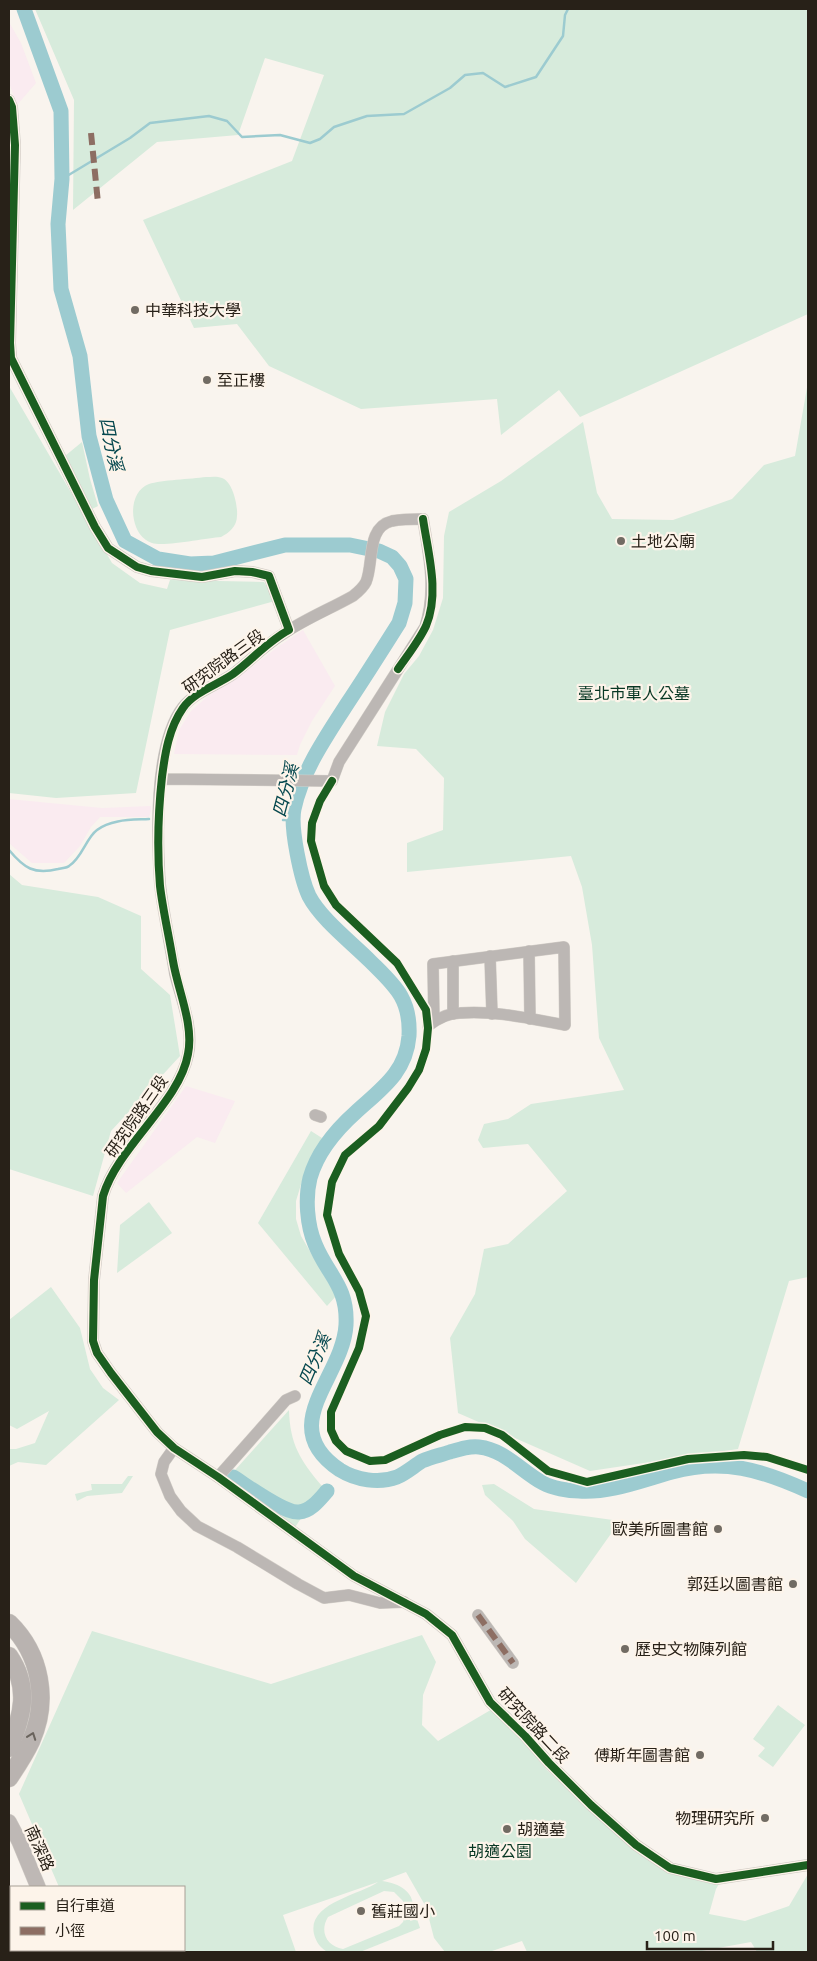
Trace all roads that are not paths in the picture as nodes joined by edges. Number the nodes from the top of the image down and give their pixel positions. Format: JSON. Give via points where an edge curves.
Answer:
{"nodes":[{"id":1,"x":9,"y":100,"type":"edge"},
{"id":2,"x":290,"y":630,"type":"junction"},
{"id":3,"x":162,"y":778,"type":"junction"},
{"id":4,"x":529,"y":952,"type":"junction"},
{"id":5,"x":490,"y":956,"type":"junction"},
{"id":6,"x":453,"y":961,"type":"junction"},
{"id":7,"x":453,"y":1014,"type":"junction"},
{"id":8,"x":492,"y":1014,"type":"junction"},
{"id":9,"x":530,"y":1019,"type":"junction"},
{"id":10,"x":295,"y":1396,"type":"dead end"},
{"id":11,"x":174,"y":1448,"type":"junction"},
{"id":12,"x":218,"y":1478,"type":"junction"},
{"id":13,"x":404,"y":1602,"type":"junction"},
{"id":14,"x":478,"y":1615,"type":"dead end"},
{"id":15,"x":9,"y":1623,"type":"edge"},
{"id":16,"x":9,"y":1656,"type":"edge"},
{"id":17,"x":513,"y":1663,"type":"dead end"},
{"id":18,"x":9,"y":1748,"type":"edge"},
{"id":19,"x":9,"y":1778,"type":"edge"},
{"id":20,"x":9,"y":1822,"type":"edge"},
{"id":21,"x":808,"y":1865,"type":"edge"},
{"id":22,"x":38,"y":1886,"type":"edge"}],
"edges":[{"from":1,"to":2,"type":"street","name":"研究院路三段","via":[[15,145],[12,358],[95,527],[108,548],[137,567],[202,577],[235,571],[269,576]]},
{"from":2,"to":3,"type":"street","name":"研究院路三段","via":[[184,707],[173,726]]},
{"from":2,"to":3,"type":"street","name":"研究院路三段","via":[[360,591],[368,575],[373,540],[380,528],[390,521],[423,518],[432,589],[431,610],[425,627],[339,762],[332,781]]},
{"from":3,"to":11,"type":"street","name":"研究院路三段","via":[[158,826],[160,886],[190,1034],[188,1055],[172,1091],[106,1184],[92,1321],[98,1353],[157,1432]]},
{"from":4,"to":5,"type":"street"},
{"from":4,"to":9,"type":"street"},
{"from":4,"to":9,"type":"street","via":[[564,947],[565,1025]]},
{"from":5,"to":6,"type":"street"},
{"from":5,"to":8,"type":"street"},
{"from":6,"to":7,"type":"street"},
{"from":6,"to":7,"type":"street","via":[[433,964],[431,1023]]},
{"from":7,"to":8,"type":"street"},
{"from":8,"to":9,"type":"street"},
{"from":10,"to":12,"type":"street","via":[[286,1400]]},
{"from":11,"to":12,"type":"street","name":"研究院路二段"},
{"from":11,"to":13,"type":"street","via":[[164,1462],[161,1474],[170,1496],[197,1526],[324,1598],[349,1595],[380,1603]]},
{"from":12,"to":13,"type":"street","name":"研究院路二段","via":[[347,1571]]},
{"from":13,"to":21,"type":"street","name":"研究院路二段","via":[[426,1614],[452,1635],[490,1702],[549,1763],[636,1845],[670,1868],[716,1879]]},
{"from":14,"to":17,"type":"street"},
{"from":19,"to":15,"type":"highway","one_way":true,"via":[[32,1740],[41,1704],[40,1681],[29,1647]]},
{"from":16,"to":18,"type":"highway","via":[[22,1682],[20,1722]]},
{"from":20,"to":22,"type":"main road","name":"南深路"}]}
